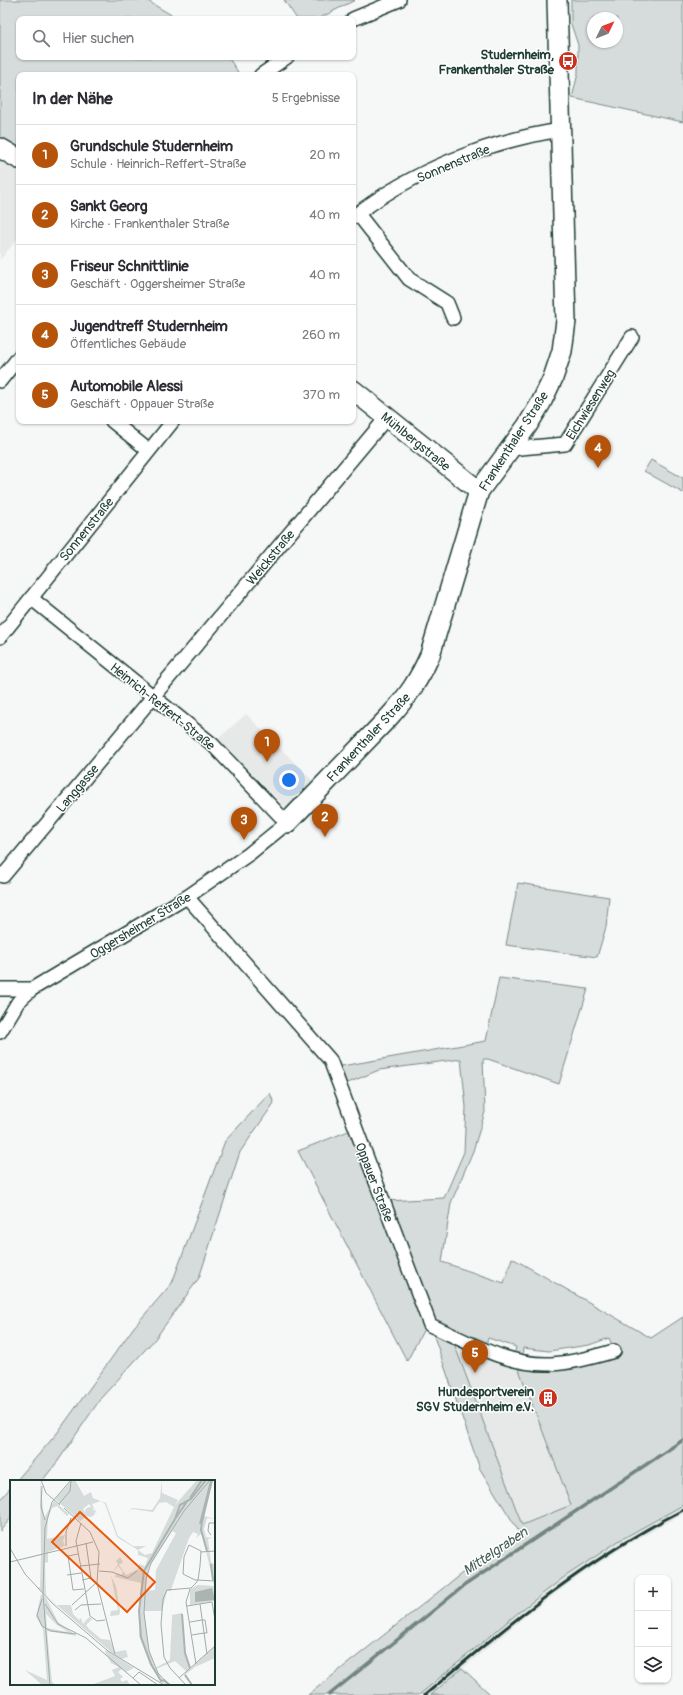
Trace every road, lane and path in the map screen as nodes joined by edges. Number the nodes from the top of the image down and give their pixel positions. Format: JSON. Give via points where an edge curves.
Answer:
{"nodes":[{"id":1,"x":399,"y":0,"type":"edge"},
{"id":2,"x":557,"y":0,"type":"edge"},
{"id":3,"x":356,"y":18,"type":"edge"},
{"id":4,"x":283,"y":60,"type":"edge"},
{"id":5,"x":265,"y":72,"type":"edge"},
{"id":6,"x":561,"y":130,"type":"junction"},
{"id":7,"x":356,"y":214,"type":"edge"},
{"id":8,"x":356,"y":216,"type":"edge"},
{"id":9,"x":453,"y":318,"type":"dead end"},
{"id":10,"x":632,"y":337,"type":"dead end"},
{"id":11,"x":16,"y":361,"type":"edge"},
{"id":12,"x":0,"y":381,"type":"edge"},
{"id":13,"x":356,"y":392,"type":"edge"},
{"id":14,"x":387,"y":417,"type":"junction"},
{"id":15,"x":116,"y":424,"type":"edge"},
{"id":16,"x":170,"y":424,"type":"edge"},
{"id":17,"x":509,"y":449,"type":"junction"},
{"id":18,"x":148,"y":450,"type":"junction"},
{"id":19,"x":479,"y":491,"type":"junction"},
{"id":20,"x":31,"y":598,"type":"junction"},
{"id":21,"x":0,"y":636,"type":"edge"},
{"id":22,"x":154,"y":697,"type":"junction"},
{"id":23,"x":287,"y":823,"type":"junction"},
{"id":24,"x":0,"y":874,"type":"edge"},
{"id":25,"x":187,"y":897,"type":"junction"},
{"id":26,"x":0,"y":989,"type":"edge"},
{"id":27,"x":32,"y":989,"type":"junction"},
{"id":28,"x":0,"y":1032,"type":"edge"},
{"id":29,"x":614,"y":1351,"type":"dead end"}],
"edges":[{"from":1,"to":3,"type":"street"},
{"from":2,"to":6,"type":"street","name":"Frankenthaler Straße"},
{"from":4,"to":5,"type":"street"},
{"from":6,"to":7,"type":"street","name":"Sonnenstraße","via":[[494,146],[444,165],[410,181]]},
{"from":6,"to":17,"type":"street","name":"Frankenthaler Straße","via":[[566,321],[562,351],[541,402]]},
{"from":8,"to":9,"type":"street","via":[[408,280],[447,303]]},
{"from":10,"to":17,"type":"street","name":"Eichwiesenweg","via":[[565,444]]},
{"from":11,"to":12,"type":"street"},
{"from":13,"to":14,"type":"street","name":"Mühlbergstraße"},
{"from":14,"to":19,"type":"street","name":"Mühlbergstraße"},
{"from":14,"to":22,"type":"street","name":"Weickstraße"},
{"from":15,"to":18,"type":"street"},
{"from":16,"to":18,"type":"street","name":"Sonnenstraße"},
{"from":17,"to":19,"type":"street","name":"Frankenthaler Straße"},
{"from":18,"to":20,"type":"street","name":"Sonnenstraße"},
{"from":19,"to":23,"type":"street","name":"Frankenthaler Straße","via":[[430,655],[419,680],[394,712]]},
{"from":20,"to":21,"type":"street","name":"Sonnenstraße"},
{"from":20,"to":22,"type":"street","name":"Heinrich-Reffert-Straße"},
{"from":22,"to":23,"type":"street","name":"Heinrich-Reffert-Straße","via":[[212,744]]},
{"from":22,"to":24,"type":"street","name":"Langgasse","via":[[4,876]]},
{"from":23,"to":25,"type":"street","name":"Oggersheimer Straße","via":[[249,854]]},
{"from":25,"to":27,"type":"street","name":"Oggersheimer Straße"},
{"from":25,"to":29,"type":"street","name":"Oppauer Straße","via":[[330,1060],[430,1325],[481,1349],[522,1362],[551,1364],[593,1358]]},
{"from":26,"to":27,"type":"street"},
{"from":27,"to":28,"type":"street","name":"Oggersheimer Straße","via":[[18,1002]]}]}
